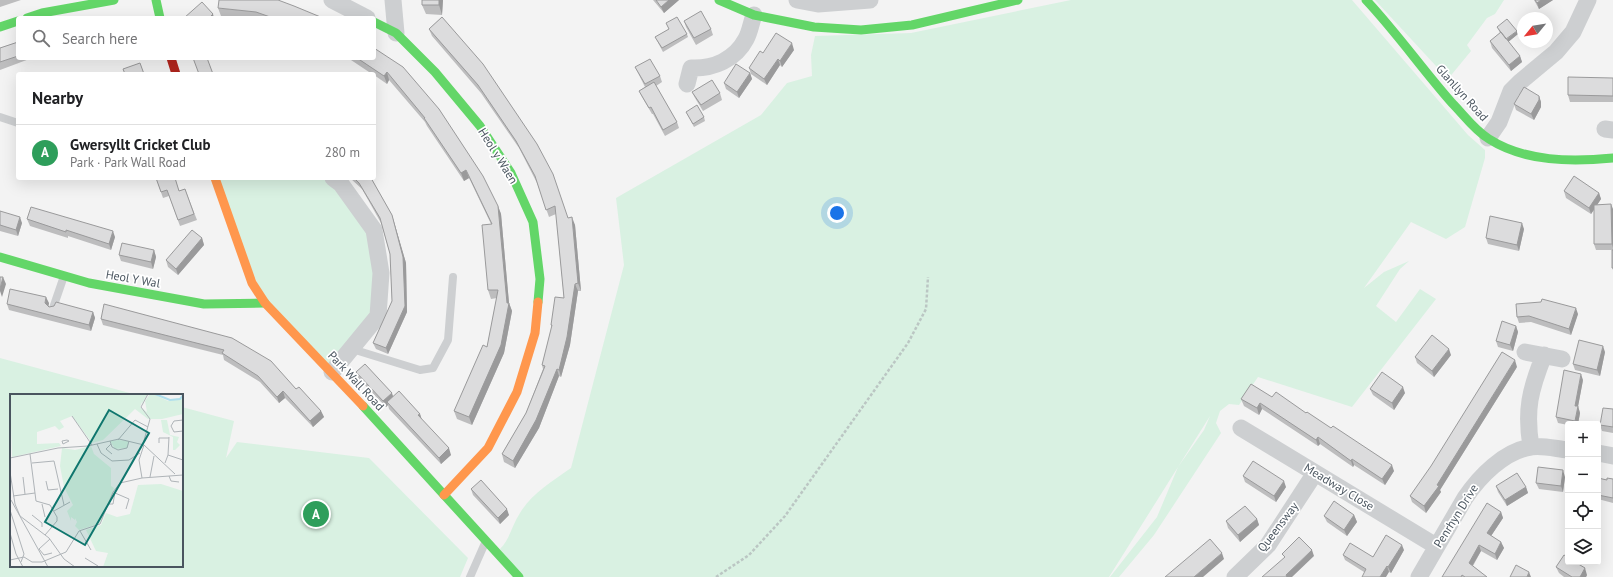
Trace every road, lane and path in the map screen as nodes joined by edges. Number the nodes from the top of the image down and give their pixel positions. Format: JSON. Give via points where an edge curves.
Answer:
{"nodes":[{"id":1,"x":114,"y":0,"type":"edge"},
{"id":2,"x":156,"y":0,"type":"edge"},
{"id":3,"x":332,"y":0,"type":"edge"},
{"id":4,"x":393,"y":0,"type":"edge"},
{"id":5,"x":718,"y":0,"type":"edge"},
{"id":6,"x":797,"y":0,"type":"edge"},
{"id":7,"x":861,"y":0,"type":"edge"},
{"id":8,"x":1018,"y":0,"type":"edge"},
{"id":9,"x":1366,"y":0,"type":"edge"},
{"id":10,"x":1588,"y":0,"type":"edge"},
{"id":11,"x":754,"y":15,"type":"junction"},
{"id":12,"x":33,"y":16,"type":"edge"},
{"id":13,"x":160,"y":16,"type":"edge"},
{"id":14,"x":363,"y":16,"type":"edge"},
{"id":15,"x":16,"y":22,"type":"edge"},
{"id":16,"x":376,"y":23,"type":"edge"},
{"id":17,"x":0,"y":27,"type":"edge"},
{"id":18,"x":396,"y":33,"type":"junction"},
{"id":19,"x":172,"y":60,"type":"edge"},
{"id":20,"x":175,"y":72,"type":"edge"},
{"id":21,"x":686,"y":84,"type":"dead end"},
{"id":22,"x":0,"y":117,"type":"edge"},
{"id":23,"x":16,"y":122,"type":"edge"},
{"id":24,"x":1488,"y":138,"type":"junction"},
{"id":25,"x":1613,"y":158,"type":"edge"},
{"id":26,"x":216,"y":180,"type":"edge"},
{"id":27,"x":336,"y":180,"type":"edge"},
{"id":28,"x":0,"y":257,"type":"edge"},
{"id":29,"x":64,"y":276,"type":"junction"},
{"id":30,"x":453,"y":277,"type":"dead end"},
{"id":31,"x":928,"y":277,"type":"dead end"},
{"id":32,"x":265,"y":303,"type":"junction"},
{"id":33,"x":53,"y":308,"type":"edge"},
{"id":34,"x":352,"y":349,"type":"junction"},
{"id":35,"x":1525,"y":352,"type":"dead end"},
{"id":36,"x":1544,"y":356,"type":"junction"},
{"id":37,"x":1562,"y":359,"type":"dead end"},
{"id":38,"x":332,"y":372,"type":"junction"},
{"id":39,"x":1241,"y":428,"type":"dead end"},
{"id":40,"x":1531,"y":447,"type":"junction"},
{"id":41,"x":1565,"y":450,"type":"edge"},
{"id":42,"x":1601,"y":454,"type":"edge"},
{"id":43,"x":1613,"y":456,"type":"edge"},
{"id":44,"x":1315,"y":473,"type":"junction"},
{"id":45,"x":444,"y":495,"type":"junction"},
{"id":46,"x":486,"y":540,"type":"junction"},
{"id":47,"x":1436,"y":546,"type":"junction"},
{"id":48,"x":470,"y":577,"type":"edge"},
{"id":49,"x":519,"y":577,"type":"edge"},
{"id":50,"x":716,"y":577,"type":"edge"},
{"id":51,"x":1235,"y":577,"type":"edge"},
{"id":52,"x":1419,"y":577,"type":"edge"}],
"edges":[{"from":1,"to":12,"type":"street"},
{"from":2,"to":13,"type":"street"},
{"from":3,"to":14,"type":"street"},
{"from":4,"to":18,"type":"street"},
{"from":5,"to":11,"type":"street"},
{"from":6,"to":7,"type":"street","via":[[818,4]]},
{"from":8,"to":11,"type":"street","via":[[912,25],[861,30],[814,27]]},
{"from":9,"to":24,"type":"street","name":"Glanllyn Road","via":[[1468,120]]},
{"from":10,"to":24,"type":"street","via":[[1573,32],[1556,52],[1511,91],[1499,122]]},
{"from":11,"to":21,"type":"street","via":[[740,48],[715,66],[702,68],[689,64]]},
{"from":15,"to":17,"type":"street"},
{"from":16,"to":18,"type":"street","name":"Heol y Waen"},
{"from":18,"to":45,"type":"street","name":"Heol y Waen","via":[[435,72],[470,114],[511,173],[534,222],[540,279],[535,333],[517,392],[488,448]]},
{"from":19,"to":20,"type":"street"},
{"from":22,"to":23,"type":"lane"},
{"from":24,"to":25,"type":"street","name":"Glanllyn Road","via":[[1500,145],[1541,158]]},
{"from":26,"to":32,"type":"street","name":"Park Wall Road","via":[[252,283]]},
{"from":27,"to":34,"type":"street","via":[[374,230],[381,272],[378,316]]},
{"from":28,"to":29,"type":"street","name":"Heol Y Wal"},
{"from":29,"to":32,"type":"street","name":"Heol Y Wal","via":[[204,304]]},
{"from":29,"to":33,"type":"lane"},
{"from":30,"to":34,"type":"lane","via":[[448,340],[433,368],[420,370]]},
{"from":31,"to":50,"type":"path","via":[[926,309],[908,343],[785,516],[749,555]]},
{"from":32,"to":38,"type":"street","name":"Park Wall Road"},
{"from":34,"to":38,"type":"street"},
{"from":35,"to":36,"type":"street"},
{"from":36,"to":37,"type":"street"},
{"from":36,"to":40,"type":"street","via":[[1529,402],[1528,425]]},
{"from":38,"to":45,"type":"street","name":"Park Wall Road"},
{"from":39,"to":44,"type":"street","name":"Meadway Close"},
{"from":40,"to":41,"type":"street","name":"Penrhyn Drive"},
{"from":40,"to":47,"type":"street","name":"Penrhyn Drive","via":[[1507,457],[1486,472],[1474,485]]},
{"from":42,"to":43,"type":"street"},
{"from":44,"to":47,"type":"street","name":"Meadway Close"},
{"from":44,"to":51,"type":"street","name":"Queensway","via":[[1268,545]]},
{"from":45,"to":46,"type":"street","name":"Park Wall Road"},
{"from":46,"to":48,"type":"lane"},
{"from":46,"to":49,"type":"street","name":"Park Wall Road"},
{"from":47,"to":52,"type":"street","name":"Penrhyn Drive"}]}
